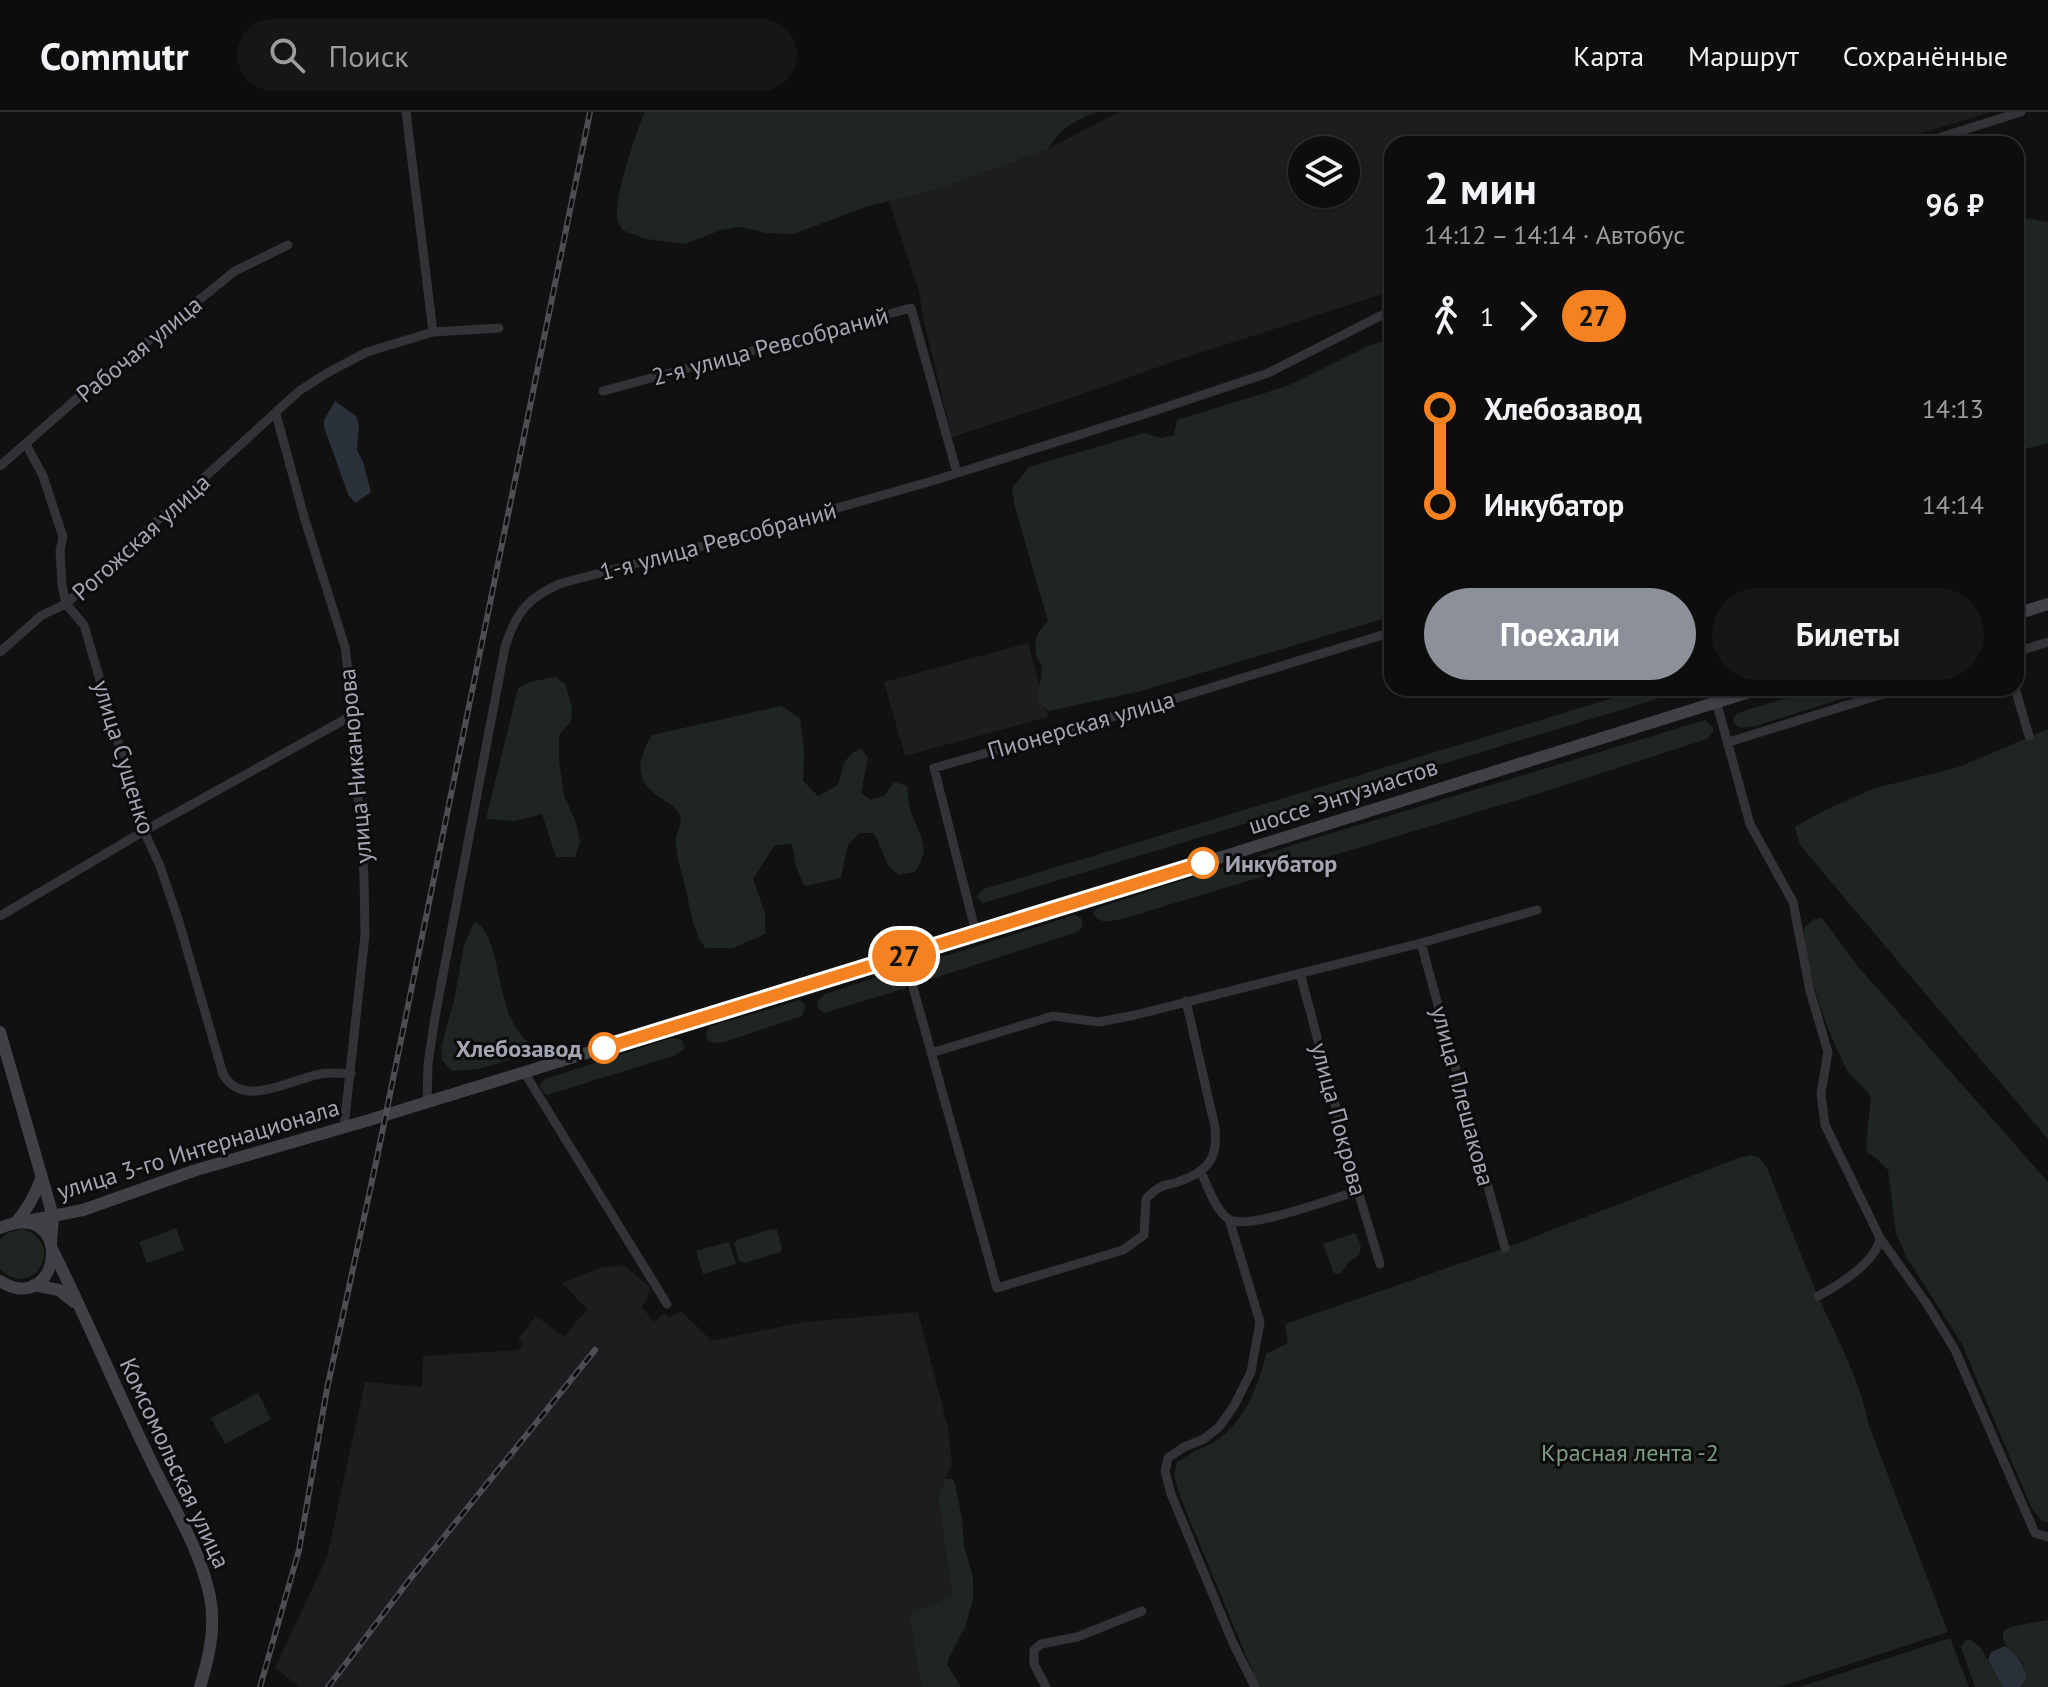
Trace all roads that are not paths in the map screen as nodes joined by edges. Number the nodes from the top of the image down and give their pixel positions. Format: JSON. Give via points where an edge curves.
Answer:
{"nodes":[{"id":1,"x":406,"y":112,"type":"edge"},
{"id":2,"x":2021,"y":112,"type":"edge"},
{"id":3,"x":1944,"y":136,"type":"edge"},
{"id":4,"x":288,"y":245,"type":"dead end"},
{"id":5,"x":1384,"y":314,"type":"edge"},
{"id":6,"x":499,"y":328,"type":"dead end"},
{"id":7,"x":433,"y":332,"type":"junction"},
{"id":8,"x":603,"y":391,"type":"dead end"},
{"id":9,"x":276,"y":414,"type":"junction"},
{"id":10,"x":26,"y":444,"type":"junction"},
{"id":11,"x":0,"y":466,"type":"edge"},
{"id":12,"x":957,"y":473,"type":"junction"},
{"id":13,"x":66,"y":604,"type":"junction"},
{"id":14,"x":2048,"y":604,"type":"edge"},
{"id":15,"x":2024,"y":612,"type":"edge"},
{"id":16,"x":1384,"y":634,"type":"edge"},
{"id":17,"x":2048,"y":642,"type":"edge"},
{"id":18,"x":2024,"y":650,"type":"edge"},
{"id":19,"x":0,"y":652,"type":"edge"},
{"id":20,"x":1734,"y":696,"type":"edge"},
{"id":21,"x":1876,"y":696,"type":"edge"},
{"id":22,"x":2017,"y":696,"type":"edge"},
{"id":23,"x":1716,"y":701,"type":"junction"},
{"id":24,"x":351,"y":716,"type":"junction"},
{"id":25,"x":2029,"y":736,"type":"dead end"},
{"id":26,"x":1729,"y":742,"type":"junction"},
{"id":27,"x":144,"y":831,"type":"junction"},
{"id":28,"x":1537,"y":910,"type":"dead end"},
{"id":29,"x":0,"y":916,"type":"edge"},
{"id":30,"x":976,"y":933,"type":"junction"},
{"id":31,"x":1421,"y":943,"type":"junction"},
{"id":32,"x":904,"y":955,"type":"junction"},
{"id":33,"x":1300,"y":973,"type":"junction"},
{"id":34,"x":1186,"y":1001,"type":"junction"},
{"id":35,"x":0,"y":1032,"type":"edge"},
{"id":36,"x":931,"y":1053,"type":"junction"},
{"id":37,"x":524,"y":1072,"type":"junction"},
{"id":38,"x":351,"y":1074,"type":"junction"},
{"id":39,"x":427,"y":1102,"type":"junction"},
{"id":40,"x":386,"y":1115,"type":"joint"},
{"id":41,"x":344,"y":1127,"type":"junction"},
{"id":42,"x":1201,"y":1172,"type":"junction"},
{"id":43,"x":41,"y":1179,"type":"junction"},
{"id":44,"x":1358,"y":1191,"type":"junction"},
{"id":45,"x":83,"y":1210,"type":"junction"},
{"id":46,"x":53,"y":1216,"type":"junction"},
{"id":47,"x":1229,"y":1219,"type":"junction"},
{"id":48,"x":8,"y":1225,"type":"edge"},
{"id":49,"x":1880,"y":1238,"type":"junction"},
{"id":50,"x":52,"y":1244,"type":"junction"},
{"id":51,"x":1505,"y":1248,"type":"dead end"},
{"id":52,"x":1380,"y":1264,"type":"dead end"},
{"id":53,"x":3,"y":1284,"type":"edge"},
{"id":54,"x":34,"y":1285,"type":"junction"},
{"id":55,"x":1818,"y":1296,"type":"dead end"},
{"id":56,"x":667,"y":1304,"type":"dead end"},
{"id":57,"x":79,"y":1309,"type":"junction"},
{"id":58,"x":2048,"y":1537,"type":"edge"},
{"id":59,"x":1142,"y":1611,"type":"dead end"},
{"id":60,"x":200,"y":1687,"type":"edge"},
{"id":61,"x":1046,"y":1687,"type":"edge"},
{"id":62,"x":1255,"y":1687,"type":"edge"}],
"edges":[{"from":1,"to":7,"type":"street"},
{"from":2,"to":3,"type":"street"},
{"from":4,"to":10,"type":"street","name":"Рабочая улица","via":[[235,271]]},
{"from":5,"to":12,"type":"street","name":"1-я улица Ревсобраний","via":[[1268,373]]},
{"from":6,"to":7,"type":"street","name":"Рогожская улица"},
{"from":7,"to":9,"type":"street","name":"Рогожская улица","via":[[367,352],[299,391]]},
{"from":8,"to":12,"type":"street","name":"2-я улица Ревсобраний","via":[[911,308]]},
{"from":9,"to":13,"type":"street","name":"Рогожская улица"},
{"from":9,"to":24,"type":"street","name":"улица Никанорова","via":[[345,647]]},
{"from":10,"to":11,"type":"street","name":"Рабочая улица"},
{"from":10,"to":13,"type":"street","name":"улица Сущенко","via":[[63,537]]},
{"from":12,"to":39,"type":"street","name":"1-я улица Ревсобраний","via":[[562,583],[521,610],[505,647],[493,705],[435,1017]]},
{"from":13,"to":19,"type":"street","name":"Рогожская улица","via":[[42,615]]},
{"from":13,"to":27,"type":"street","name":"улица Сущенко","via":[[84,625]]},
{"from":14,"to":15,"type":"main road"},
{"from":16,"to":30,"type":"street","name":"Пионерская улица","via":[[934,768]]},
{"from":17,"to":18,"type":"street"},
{"from":20,"to":23,"type":"main road","name":"шоссе Энтузиастов"},
{"from":21,"to":26,"type":"street"},
{"from":22,"to":25,"type":"street"},
{"from":23,"to":26,"type":"street"},
{"from":23,"to":30,"type":"main road","name":"шоссе Энтузиастов"},
{"from":24,"to":27,"type":"street"},
{"from":24,"to":38,"type":"street","name":"улица Никанорова","via":[[365,935]]},
{"from":26,"to":49,"type":"street","via":[[1750,824],[1793,902],[1828,1052],[1821,1093],[1825,1125]]},
{"from":27,"to":29,"type":"street"},
{"from":27,"to":38,"type":"street","name":"улица Сущенко","via":[[179,922],[223,1074],[233,1087],[254,1091],[321,1073]]},
{"from":28,"to":31,"type":"street"},
{"from":30,"to":32,"type":"main road","name":"шоссе Энтузиастов"},
{"from":31,"to":33,"type":"street"},
{"from":31,"to":51,"type":"street","name":"улица Плешакова"},
{"from":32,"to":36,"type":"street"},
{"from":32,"to":37,"type":"main road","name":"шоссе Энтузиастов"},
{"from":33,"to":34,"type":"street"},
{"from":33,"to":44,"type":"street","name":"улица Покрова"},
{"from":34,"to":36,"type":"street","via":[[1099,1022],[1053,1016]]},
{"from":34,"to":42,"type":"street","via":[[1217,1146]]},
{"from":35,"to":43,"type":"main road"},
{"from":36,"to":42,"type":"street","via":[[997,1288],[1123,1250],[1144,1235],[1146,1199],[1160,1187]]},
{"from":37,"to":39,"type":"main road","name":"шоссе Энтузиастов"},
{"from":37,"to":56,"type":"street"},
{"from":38,"to":41,"type":"street","name":"улица Никанорова"},
{"from":39,"to":40,"type":"main road","name":"шоссе Энтузиастов"},
{"from":40,"to":41,"type":"main road","name":"улица 3-го Интернационала"},
{"from":41,"to":45,"type":"main road","name":"улица 3-го Интернационала"},
{"from":42,"to":47,"type":"street"},
{"from":43,"to":46,"type":"main road"},
{"from":43,"to":48,"type":"main road","via":[[25,1212]]},
{"from":44,"to":47,"type":"street","via":[[1260,1220]]},
{"from":44,"to":52,"type":"street","name":"улица Покрова"},
{"from":45,"to":46,"type":"main road","name":"улица 3-го Интернационала"},
{"from":45,"to":50,"type":"main road","via":[[65,1220]]},
{"from":46,"to":48,"type":"main road","name":"улица 3-го Интернационала"},
{"from":46,"to":50,"type":"main road"},
{"from":47,"to":62,"type":"street","via":[[1260,1322],[1251,1372],[1219,1427],[1168,1458],[1165,1471]]},
{"from":48,"to":50,"type":"main road","via":[[33,1225]]},
{"from":49,"to":55,"type":"street","via":[[1870,1257]]},
{"from":49,"to":58,"type":"street","via":[[1955,1350],[2035,1533]]},
{"from":50,"to":54,"type":"main road","via":[[47,1274]]},
{"from":50,"to":57,"type":"main road","name":"Комсомольская улица"},
{"from":53,"to":54,"type":"main road"},
{"from":54,"to":57,"type":"main road","via":[[59,1290]]},
{"from":57,"to":60,"type":"main road","name":"Комсомольская улица","via":[[205,1579],[212,1633]]},
{"from":59,"to":61,"type":"street","via":[[1077,1637],[1041,1644],[1034,1650],[1034,1664]]}]}
